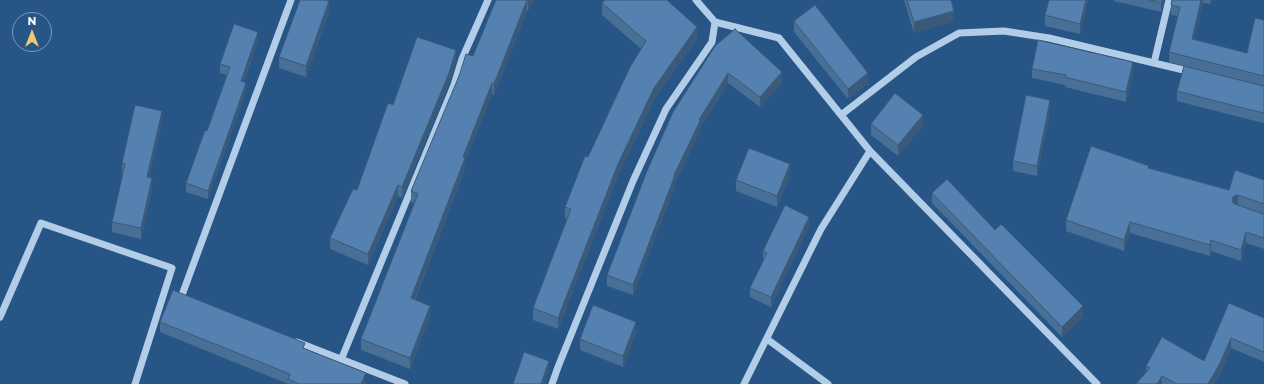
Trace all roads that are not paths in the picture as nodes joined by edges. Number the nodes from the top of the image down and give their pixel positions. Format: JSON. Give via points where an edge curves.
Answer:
{"nodes":[{"id":1,"x":291,"y":0,"type":"edge"},
{"id":2,"x":488,"y":0,"type":"edge"},
{"id":3,"x":696,"y":0,"type":"edge"},
{"id":4,"x":1169,"y":0,"type":"edge"},
{"id":5,"x":715,"y":22,"type":"junction"},
{"id":6,"x":1154,"y":63,"type":"junction"},
{"id":7,"x":1198,"y":74,"type":"edge"},
{"id":8,"x":841,"y":115,"type":"junction"},
{"id":9,"x":870,"y":151,"type":"junction"},
{"id":10,"x":177,"y":292,"type":"junction"},
{"id":11,"x":0,"y":317,"type":"edge"},
{"id":12,"x":290,"y":339,"type":"edge"},
{"id":13,"x":767,"y":339,"type":"junction"},
{"id":14,"x":341,"y":360,"type":"junction"},
{"id":15,"x":135,"y":384,"type":"edge"},
{"id":16,"x":405,"y":384,"type":"edge"},
{"id":17,"x":552,"y":384,"type":"edge"},
{"id":18,"x":744,"y":384,"type":"edge"},
{"id":19,"x":828,"y":384,"type":"edge"},
{"id":20,"x":1097,"y":384,"type":"edge"}],
"edges":[{"from":1,"to":10,"type":"street"},
{"from":2,"to":14,"type":"street"},
{"from":3,"to":5,"type":"street"},
{"from":4,"to":6,"type":"street"},
{"from":5,"to":8,"type":"street","via":[[779,38]]},
{"from":5,"to":17,"type":"street","via":[[712,42],[666,109],[633,181]]},
{"from":6,"to":7,"type":"street"},
{"from":6,"to":8,"type":"street","via":[[1049,38],[1004,31],[959,33],[916,57]]},
{"from":8,"to":9,"type":"street"},
{"from":9,"to":13,"type":"street","via":[[821,228]]},
{"from":9,"to":20,"type":"street"},
{"from":10,"to":11,"type":"street","via":[[172,268],[41,223]]},
{"from":10,"to":15,"type":"street"},
{"from":12,"to":14,"type":"street"},
{"from":13,"to":18,"type":"street"},
{"from":13,"to":19,"type":"street"},
{"from":14,"to":16,"type":"street"}]}
